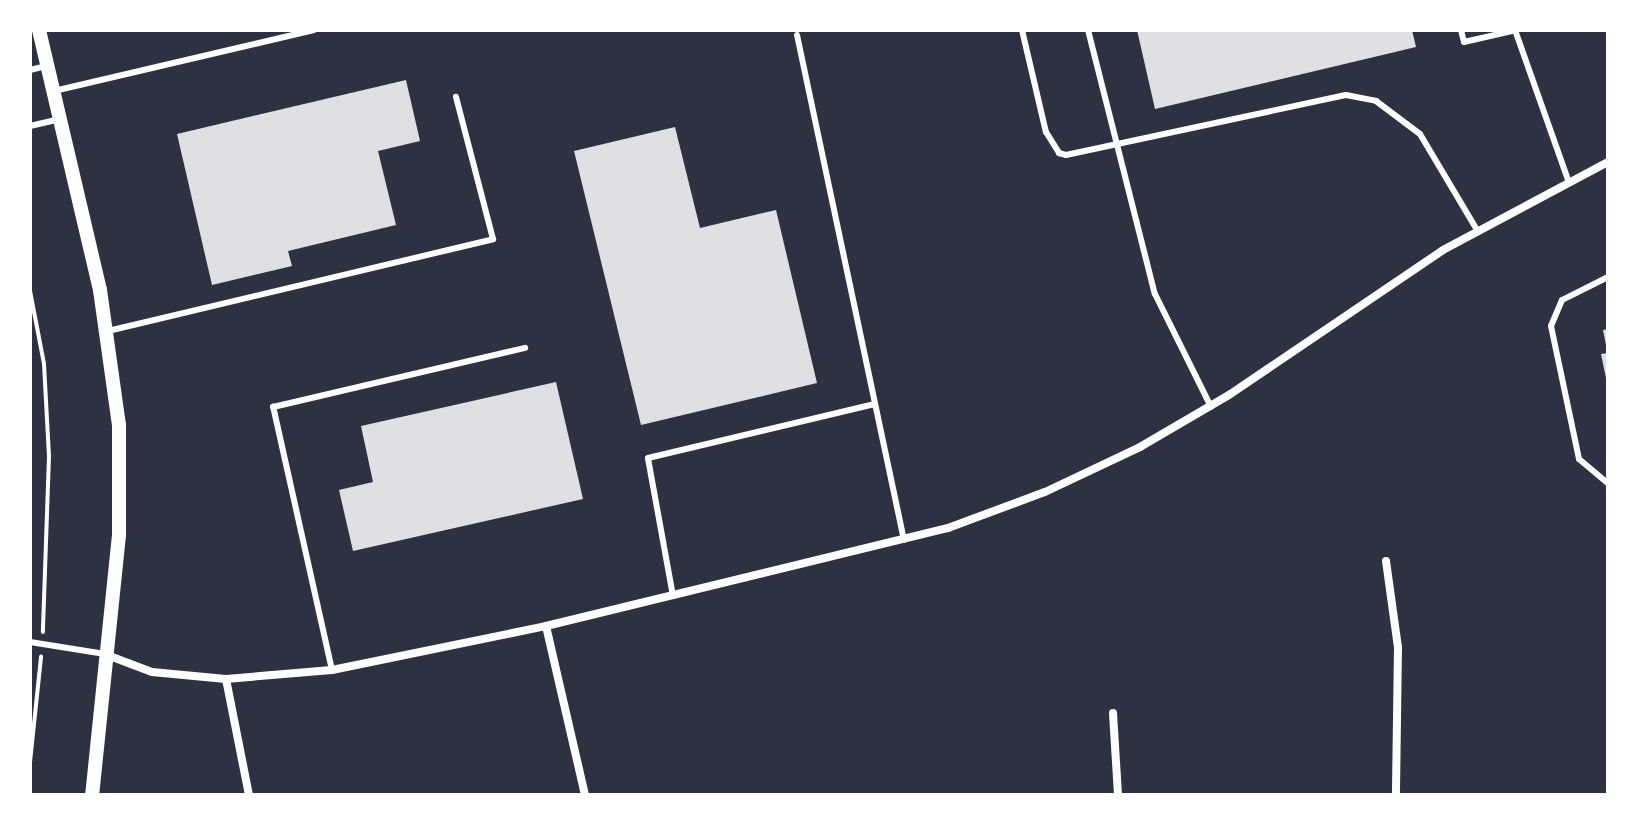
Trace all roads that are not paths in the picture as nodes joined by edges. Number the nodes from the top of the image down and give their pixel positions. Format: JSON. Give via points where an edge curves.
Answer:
{"nodes":[{"id":1,"x":39,"y":30,"type":"edge"},
{"id":2,"x":314,"y":30,"type":"edge"},
{"id":3,"x":1022,"y":30,"type":"edge"},
{"id":4,"x":1088,"y":30,"type":"edge"},
{"id":5,"x":1461,"y":30,"type":"edge"},
{"id":6,"x":1514,"y":30,"type":"edge"},
{"id":7,"x":797,"y":35,"type":"dead end"},
{"id":8,"x":47,"y":66,"type":"junction"},
{"id":9,"x":30,"y":70,"type":"edge"},
{"id":10,"x":54,"y":91,"type":"junction"},
{"id":11,"x":456,"y":97,"type":"dead end"},
{"id":12,"x":60,"y":119,"type":"junction"},
{"id":13,"x":30,"y":126,"type":"edge"},
{"id":14,"x":1116,"y":145,"type":"junction"},
{"id":15,"x":1608,"y":162,"type":"edge"},
{"id":16,"x":1568,"y":180,"type":"junction"},
{"id":17,"x":1477,"y":230,"type":"junction"},
{"id":18,"x":1608,"y":277,"type":"edge"},
{"id":19,"x":108,"y":331,"type":"junction"},
{"id":20,"x":525,"y":348,"type":"dead end"},
{"id":21,"x":874,"y":404,"type":"junction"},
{"id":22,"x":1211,"y":407,"type":"junction"},
{"id":23,"x":1608,"y":483,"type":"edge"},
{"id":24,"x":904,"y":540,"type":"junction"},
{"id":25,"x":1386,"y":561,"type":"dead end"},
{"id":26,"x":673,"y":596,"type":"junction"},
{"id":27,"x":546,"y":626,"type":"junction"},
{"id":28,"x":30,"y":642,"type":"edge"},
{"id":29,"x":107,"y":655,"type":"junction"},
{"id":30,"x":332,"y":670,"type":"junction"},
{"id":31,"x":226,"y":679,"type":"junction"},
{"id":32,"x":1113,"y":713,"type":"dead end"},
{"id":33,"x":92,"y":795,"type":"edge"},
{"id":34,"x":249,"y":795,"type":"edge"},
{"id":35,"x":585,"y":795,"type":"edge"},
{"id":36,"x":1118,"y":795,"type":"edge"},
{"id":37,"x":1396,"y":795,"type":"edge"}],
"edges":[{"from":1,"to":8,"type":"street"},
{"from":2,"to":10,"type":"lane"},
{"from":3,"to":14,"type":"lane","via":[[1050,142],[1066,155]]},
{"from":4,"to":14,"type":"lane"},
{"from":5,"to":6,"type":"lane","via":[[1464,42]]},
{"from":6,"to":16,"type":"lane"},
{"from":7,"to":21,"type":"lane"},
{"from":8,"to":9,"type":"lane"},
{"from":8,"to":10,"type":"street"},
{"from":10,"to":12,"type":"street"},
{"from":11,"to":19,"type":"lane","via":[[493,239]]},
{"from":12,"to":13,"type":"lane"},
{"from":12,"to":19,"type":"street"},
{"from":14,"to":17,"type":"lane","via":[[1322,96],[1376,101],[1420,134]]},
{"from":14,"to":22,"type":"lane","via":[[1155,294]]},
{"from":15,"to":16,"type":"street"},
{"from":16,"to":17,"type":"street"},
{"from":17,"to":22,"type":"street"},
{"from":18,"to":23,"type":"lane","via":[[1562,300],[1551,326],[1579,459]]},
{"from":19,"to":29,"type":"street","via":[[117,393],[121,499]]},
{"from":20,"to":30,"type":"lane","via":[[273,407]]},
{"from":21,"to":24,"type":"lane"},
{"from":21,"to":26,"type":"lane","via":[[648,458]]},
{"from":22,"to":24,"type":"street","via":[[1045,492]]},
{"from":24,"to":26,"type":"street"},
{"from":25,"to":37,"type":"street","via":[[1398,647],[1401,724]]},
{"from":26,"to":27,"type":"street"},
{"from":27,"to":30,"type":"street"},
{"from":27,"to":35,"type":"street"},
{"from":28,"to":29,"type":"lane"},
{"from":29,"to":31,"type":"street","via":[[152,672]]},
{"from":29,"to":33,"type":"street"},
{"from":30,"to":31,"type":"street"},
{"from":31,"to":34,"type":"street"},
{"from":32,"to":36,"type":"street"}]}
